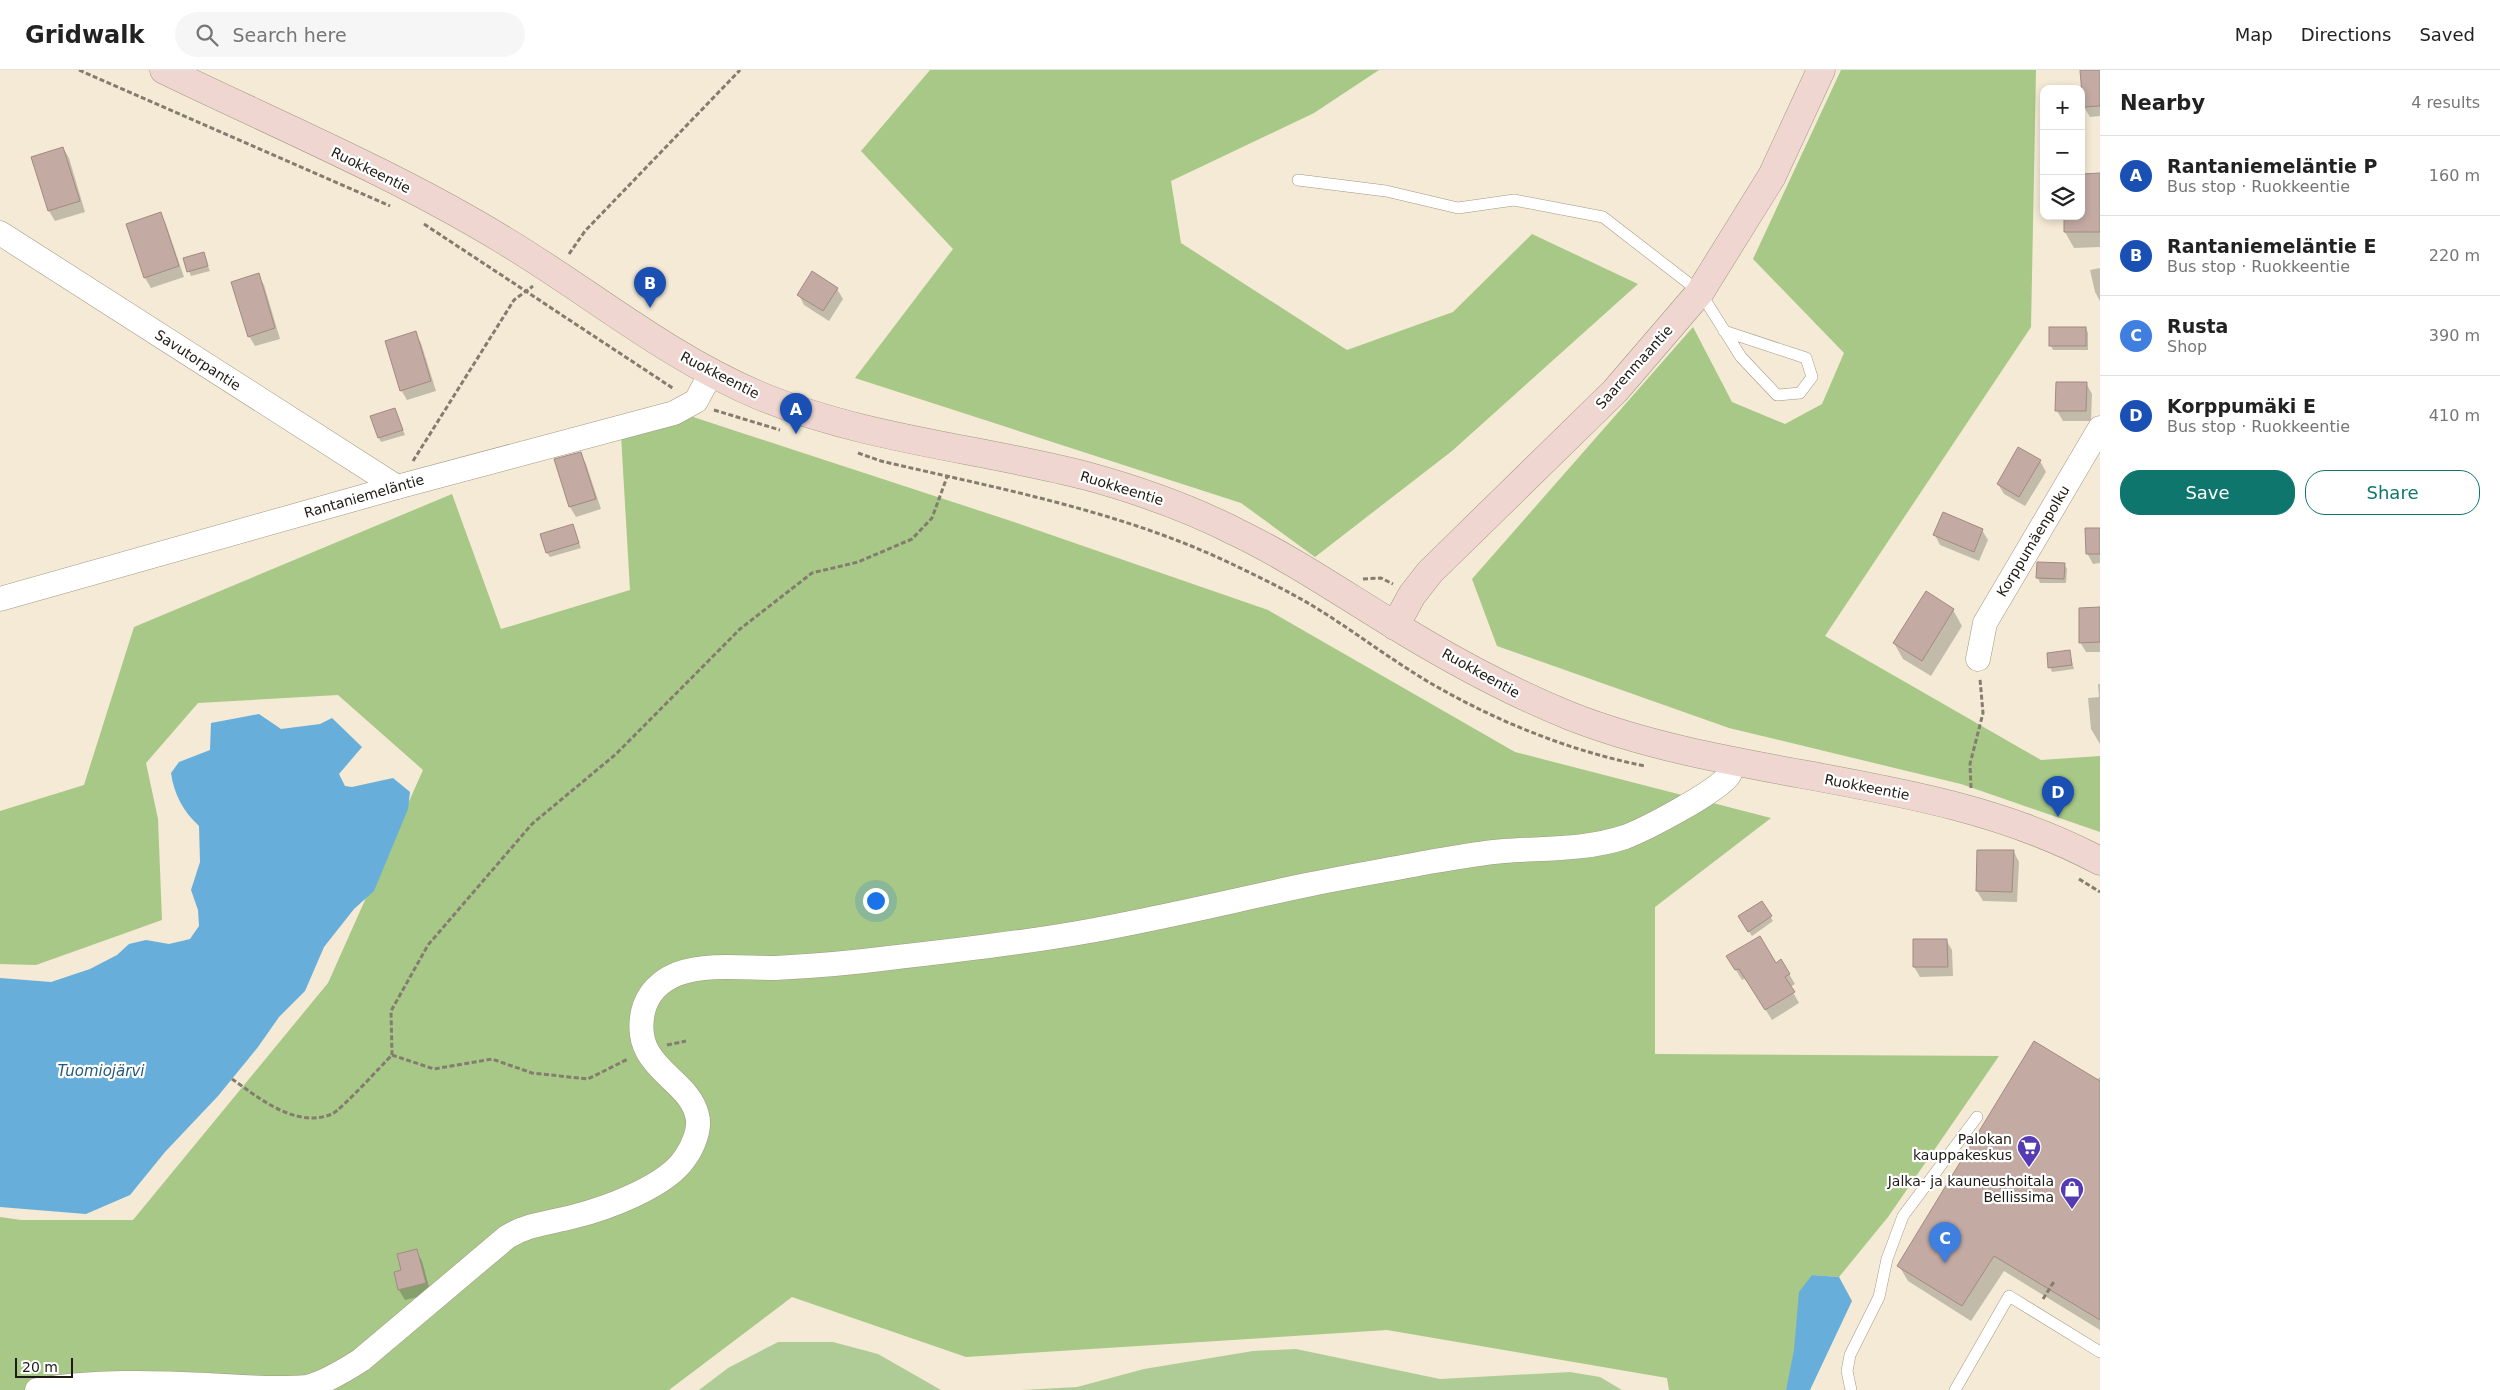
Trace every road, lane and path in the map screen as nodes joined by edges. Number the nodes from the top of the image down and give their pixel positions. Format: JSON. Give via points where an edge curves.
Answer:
{"nodes":[{"id":1,"x":79,"y":70,"type":"edge"},
{"id":2,"x":164,"y":70,"type":"edge"},
{"id":3,"x":740,"y":70,"type":"edge"},
{"id":4,"x":1821,"y":70,"type":"edge"},
{"id":5,"x":1298,"y":180,"type":"dead end"},
{"id":6,"x":392,"y":207,"type":"dead end"},
{"id":7,"x":418,"y":220,"type":"dead end"},
{"id":8,"x":0,"y":233,"type":"edge"},
{"id":9,"x":555,"y":274,"type":"junction"},
{"id":10,"x":526,"y":290,"type":"junction"},
{"id":11,"x":1700,"y":292,"type":"junction"},
{"id":12,"x":1724,"y":331,"type":"junction"},
{"id":13,"x":711,"y":373,"type":"junction"},
{"id":14,"x":696,"y":402,"type":"junction"},
{"id":15,"x":2100,"y":428,"type":"edge"},
{"id":16,"x":787,"y":432,"type":"dead end"},
{"id":17,"x":854,"y":452,"type":"dead end"},
{"id":18,"x":947,"y":477,"type":"junction"},
{"id":19,"x":397,"y":487,"type":"junction"},
{"id":20,"x":0,"y":599,"type":"edge"},
{"id":21,"x":1395,"y":626,"type":"junction"},
{"id":22,"x":1978,"y":659,"type":"joint"},
{"id":23,"x":1735,"y":761,"type":"junction"},
{"id":24,"x":1647,"y":767,"type":"dead end"},
{"id":25,"x":1973,"y":812,"type":"junction"},
{"id":26,"x":2100,"y":861,"type":"edge"},
{"id":27,"x":2073,"y":875,"type":"dead end"},
{"id":28,"x":2100,"y":892,"type":"edge"},
{"id":29,"x":686,"y":1041,"type":"dead end"},
{"id":30,"x":647,"y":1049,"type":"junction"},
{"id":31,"x":392,"y":1055,"type":"junction"},
{"id":32,"x":232,"y":1079,"type":"dead end"},
{"id":33,"x":1977,"y":1117,"type":"dead end"},
{"id":34,"x":2100,"y":1352,"type":"edge"},
{"id":35,"x":36,"y":1390,"type":"edge"},
{"id":36,"x":1851,"y":1390,"type":"edge"},
{"id":37,"x":1955,"y":1390,"type":"edge"}],
"edges":[{"from":1,"to":6,"type":"path"},
{"from":2,"to":9,"type":"street","name":"Ruokkeentie","via":[[428,198],[506,241]]},
{"from":3,"to":9,"type":"path","via":[[585,231]]},
{"from":4,"to":11,"type":"street","name":"Saarenmaantie","via":[[1772,176]]},
{"from":5,"to":11,"type":"lane","via":[[1386,191],[1458,208],[1514,200],[1604,217]]},
{"from":7,"to":10,"type":"path"},
{"from":8,"to":19,"type":"street","name":"Savutorpantie"},
{"from":9,"to":10,"type":"path"},
{"from":9,"to":13,"type":"street","name":"Ruokkeentie","via":[[648,336]]},
{"from":10,"to":14,"type":"path"},
{"from":10,"to":19,"type":"path","via":[[514,300]]},
{"from":11,"to":12,"type":"lane"},
{"from":11,"to":21,"type":"street","name":"Saarenmaantie","via":[[1616,391],[1430,572],[1412,595]]},
{"from":12,"to":12,"type":"lane","via":[[1741,357],[1777,395],[1800,393],[1812,377],[1806,358]]},
{"from":13,"to":14,"type":"street"},
{"from":13,"to":21,"type":"street","name":"Ruokkeentie","via":[[767,398],[854,427],[1089,477],[1164,500],[1237,532]]},
{"from":14,"to":16,"type":"path","via":[[724,414]]},
{"from":14,"to":19,"type":"street","name":"Rantaniemeläntie","via":[[674,414]]},
{"from":15,"to":22,"type":"street","name":"Korppumäenpolku","via":[[1985,623]]},
{"from":17,"to":18,"type":"path"},
{"from":18,"to":24,"type":"path","via":[[1114,518],[1176,540],[1232,564],[1312,606],[1431,683],[1496,719],[1562,744]]},
{"from":18,"to":31,"type":"path","via":[[932,518],[912,539],[858,562],[812,574],[740,629],[616,754],[532,824],[428,945],[391,1011]]},
{"from":19,"to":20,"type":"street","name":"Rantaniemeläntie"},
{"from":21,"to":23,"type":"street","name":"Ruokkeentie","via":[[1525,698],[1648,741]]},
{"from":22,"to":25,"type":"path","via":[[1983,712],[1970,764]]},
{"from":23,"to":25,"type":"street","name":"Ruokkeentie"},
{"from":23,"to":30,"type":"street","via":[[1722,782],[1681,809],[1646,829],[1596,844],[1475,854],[1303,885],[1078,933],[967,950],[847,963],[690,971],[661,983],[644,1005],[642,1036]]},
{"from":25,"to":26,"type":"street","name":"Ruokkeentie","via":[[2011,822]]},
{"from":27,"to":28,"type":"path"},
{"from":29,"to":30,"type":"path"},
{"from":30,"to":31,"type":"path","via":[[588,1079],[532,1073],[492,1059],[434,1069]]},
{"from":30,"to":35,"type":"street","via":[[697,1111],[697,1132],[684,1160],[640,1192],[587,1213],[527,1227],[507,1237],[361,1360],[343,1371],[307,1387],[291,1390],[148,1382]]},
{"from":31,"to":32,"type":"path","via":[[332,1114],[300,1119],[260,1099]]},
{"from":33,"to":36,"type":"lane","via":[[1903,1216],[1887,1259],[1879,1296],[1850,1355],[1847,1371]]},
{"from":34,"to":37,"type":"lane","via":[[2009,1296]]}]}
